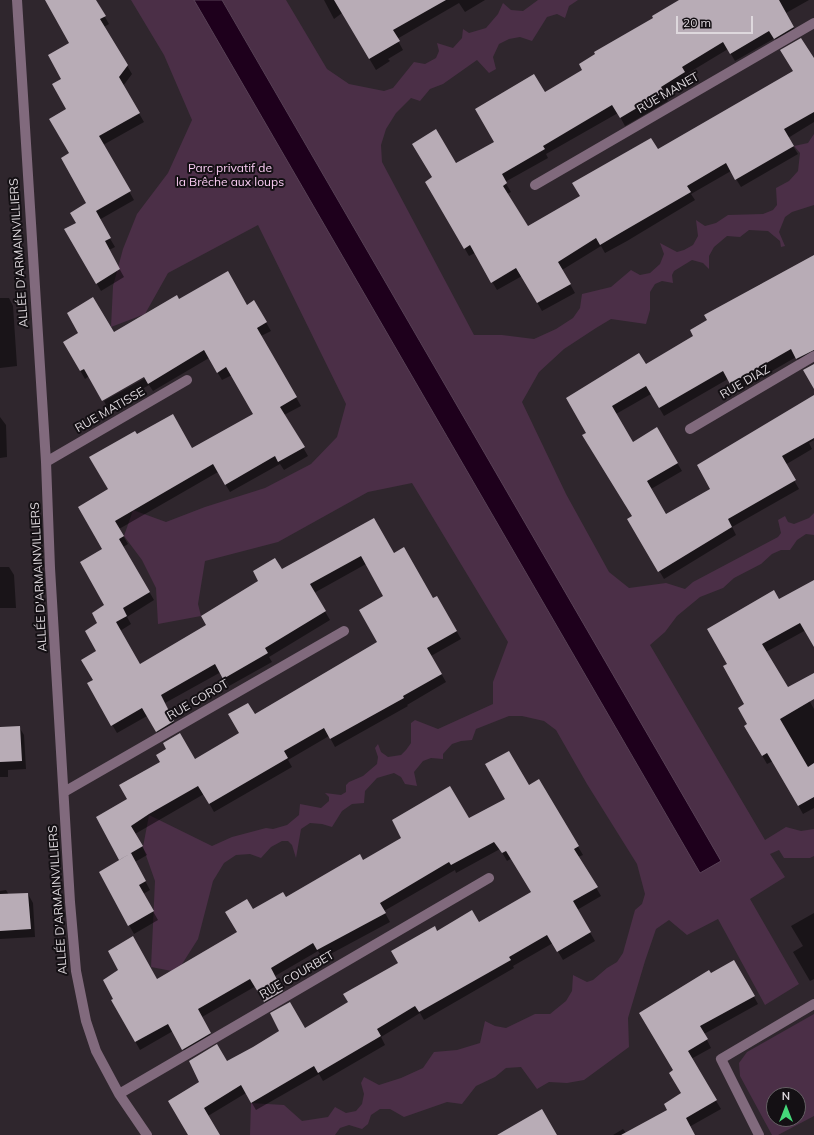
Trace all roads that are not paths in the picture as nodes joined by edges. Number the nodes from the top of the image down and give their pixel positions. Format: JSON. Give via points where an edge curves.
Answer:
{"nodes":[{"id":1,"x":17,"y":0,"type":"edge"},
{"id":2,"x":814,"y":23,"type":"edge"},
{"id":3,"x":536,"y":185,"type":"dead end"},
{"id":4,"x":814,"y":356,"type":"edge"},
{"id":5,"x":187,"y":380,"type":"dead end"},
{"id":6,"x":690,"y":429,"type":"dead end"},
{"id":7,"x":46,"y":462,"type":"junction"},
{"id":8,"x":344,"y":631,"type":"dead end"},
{"id":9,"x":64,"y":792,"type":"junction"},
{"id":10,"x":489,"y":878,"type":"dead end"},
{"id":11,"x":814,"y":1004,"type":"edge"},
{"id":12,"x":119,"y":1094,"type":"junction"},
{"id":13,"x":147,"y":1135,"type":"edge"},
{"id":14,"x":759,"y":1135,"type":"edge"}],
"edges":[{"from":1,"to":7,"type":"street","name":"ALLÉE D'ARMAINVILLIERS"},
{"from":2,"to":3,"type":"street","name":"RUE MANET"},
{"from":4,"to":6,"type":"street","name":"RUE DIAZ"},
{"from":5,"to":7,"type":"street","name":"RUE MATISSE"},
{"from":7,"to":9,"type":"street","name":"ALLÉE D'ARMAINVILLIERS"},
{"from":8,"to":9,"type":"street","name":"RUE COROT"},
{"from":9,"to":12,"type":"street","name":"ALLÉE D'ARMAINVILLIERS","via":[[76,971],[86,1021],[96,1051]]},
{"from":10,"to":12,"type":"street","name":"RUE COURBET"},
{"from":11,"to":14,"type":"street","via":[[722,1059]]},
{"from":12,"to":13,"type":"street","name":"ALLÉE D'ARMAINVILLIERS"}]}
